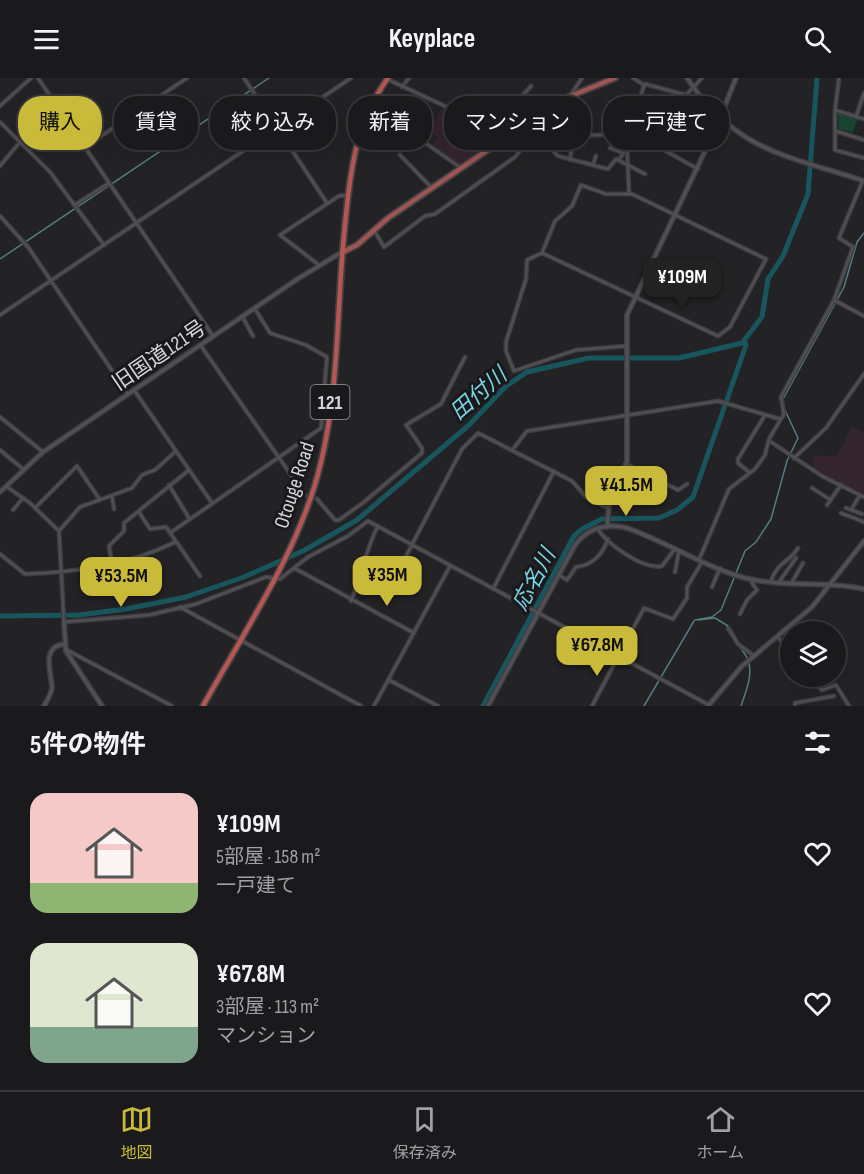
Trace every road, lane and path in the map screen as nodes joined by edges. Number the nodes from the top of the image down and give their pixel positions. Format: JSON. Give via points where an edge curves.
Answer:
{"nodes":[{"id":1,"x":32,"y":78,"type":"edge"},
{"id":2,"x":38,"y":78,"type":"edge"},
{"id":3,"x":187,"y":78,"type":"edge"},
{"id":4,"x":244,"y":78,"type":"edge"},
{"id":5,"x":351,"y":78,"type":"edge"},
{"id":6,"x":388,"y":78,"type":"edge"},
{"id":7,"x":409,"y":78,"type":"edge"},
{"id":8,"x":582,"y":78,"type":"edge"},
{"id":9,"x":613,"y":78,"type":"edge"},
{"id":10,"x":633,"y":78,"type":"edge"},
{"id":11,"x":687,"y":78,"type":"edge"},
{"id":12,"x":702,"y":78,"type":"edge"},
{"id":13,"x":736,"y":78,"type":"edge"},
{"id":14,"x":838,"y":78,"type":"edge"},
{"id":15,"x":644,"y":84,"type":"junction"},
{"id":16,"x":531,"y":86,"type":"dead end"},
{"id":17,"x":402,"y":87,"type":"junction"},
{"id":18,"x":694,"y":87,"type":"junction"},
{"id":19,"x":864,"y":93,"type":"edge"},
{"id":20,"x":572,"y":94,"type":"junction"},
{"id":21,"x":686,"y":94,"type":"joint"},
{"id":22,"x":50,"y":96,"type":"edge"},
{"id":23,"x":256,"y":96,"type":"edge"},
{"id":24,"x":324,"y":96,"type":"edge"},
{"id":25,"x":522,"y":96,"type":"edge"},
{"id":26,"x":569,"y":96,"type":"edge"},
{"id":27,"x":641,"y":96,"type":"edge"},
{"id":28,"x":701,"y":96,"type":"edge"},
{"id":29,"x":729,"y":96,"type":"edge"},
{"id":30,"x":0,"y":106,"type":"edge"},
{"id":31,"x":444,"y":106,"type":"edge"},
{"id":32,"x":835,"y":110,"type":"junction"},
{"id":33,"x":856,"y":117,"type":"junction"},
{"id":34,"x":864,"y":119,"type":"edge"},
{"id":35,"x":0,"y":122,"type":"edge"},
{"id":36,"x":729,"y":126,"type":"edge"},
{"id":37,"x":836,"y":131,"type":"junction"},
{"id":38,"x":102,"y":136,"type":"edge"},
{"id":39,"x":18,"y":140,"type":"edge"},
{"id":40,"x":864,"y":140,"type":"edge"},
{"id":41,"x":18,"y":144,"type":"edge"},
{"id":42,"x":432,"y":148,"type":"edge"},
{"id":43,"x":29,"y":150,"type":"edge"},
{"id":44,"x":87,"y":150,"type":"edge"},
{"id":45,"x":245,"y":150,"type":"edge"},
{"id":46,"x":292,"y":150,"type":"edge"},
{"id":47,"x":487,"y":150,"type":"edge"},
{"id":48,"x":521,"y":150,"type":"edge"},
{"id":49,"x":556,"y":150,"type":"edge"},
{"id":50,"x":571,"y":150,"type":"edge"},
{"id":51,"x":616,"y":150,"type":"edge"},
{"id":52,"x":627,"y":150,"type":"edge"},
{"id":53,"x":664,"y":150,"type":"edge"},
{"id":54,"x":707,"y":150,"type":"edge"},
{"id":55,"x":622,"y":152,"type":"joint"},
{"id":56,"x":399,"y":155,"type":"dead end"},
{"id":57,"x":596,"y":156,"type":"dead end"},
{"id":58,"x":864,"y":158,"type":"edge"},
{"id":59,"x":570,"y":160,"type":"junction"},
{"id":60,"x":619,"y":160,"type":"junction"},
{"id":61,"x":593,"y":165,"type":"junction"},
{"id":62,"x":628,"y":165,"type":"junction"},
{"id":63,"x":0,"y":166,"type":"edge"},
{"id":64,"x":460,"y":168,"type":"junction"},
{"id":65,"x":698,"y":169,"type":"junction"},
{"id":66,"x":645,"y":174,"type":"dead end"},
{"id":67,"x":863,"y":181,"type":"edge"},
{"id":68,"x":109,"y":183,"type":"junction"},
{"id":69,"x":432,"y":188,"type":"junction"},
{"id":70,"x":629,"y":194,"type":"junction"},
{"id":71,"x":347,"y":195,"type":"junction"},
{"id":72,"x":327,"y":203,"type":"junction"},
{"id":73,"x":77,"y":206,"type":"junction"},
{"id":74,"x":674,"y":215,"type":"junction"},
{"id":75,"x":0,"y":216,"type":"edge"},
{"id":76,"x":137,"y":223,"type":"junction"},
{"id":77,"x":374,"y":230,"type":"junction"},
{"id":78,"x":104,"y":245,"type":"junction"},
{"id":79,"x":343,"y":252,"type":"junction"},
{"id":80,"x":542,"y":253,"type":"junction"},
{"id":81,"x":319,"y":265,"type":"junction"},
{"id":82,"x":51,"y":281,"type":"junction"},
{"id":83,"x":635,"y":298,"type":"junction"},
{"id":84,"x":834,"y":300,"type":"junction"},
{"id":85,"x":254,"y":308,"type":"junction"},
{"id":86,"x":0,"y":315,"type":"edge"},
{"id":87,"x":242,"y":316,"type":"junction"},
{"id":88,"x":864,"y":316,"type":"edge"},
{"id":89,"x":213,"y":336,"type":"junction"},
{"id":90,"x":253,"y":336,"type":"dead end"},
{"id":91,"x":200,"y":345,"type":"junction"},
{"id":92,"x":627,"y":348,"type":"junction"},
{"id":93,"x":465,"y":357,"type":"dead end"},
{"id":94,"x":864,"y":374,"type":"edge"},
{"id":95,"x":134,"y":390,"type":"junction"},
{"id":96,"x":128,"y":394,"type":"junction"},
{"id":97,"x":627,"y":414,"type":"junction"},
{"id":98,"x":765,"y":415,"type":"junction"},
{"id":99,"x":1,"y":419,"type":"edge"},
{"id":100,"x":781,"y":419,"type":"junction"},
{"id":101,"x":771,"y":441,"type":"junction"},
{"id":102,"x":513,"y":449,"type":"junction"},
{"id":103,"x":0,"y":450,"type":"edge"},
{"id":104,"x":176,"y":451,"type":"junction"},
{"id":105,"x":43,"y":452,"type":"junction"},
{"id":106,"x":794,"y":458,"type":"junction"},
{"id":107,"x":278,"y":459,"type":"junction"},
{"id":108,"x":626,"y":464,"type":"junction"},
{"id":109,"x":23,"y":469,"type":"junction"},
{"id":110,"x":189,"y":470,"type":"junction"},
{"id":111,"x":554,"y":471,"type":"junction"},
{"id":112,"x":750,"y":473,"type":"junction"},
{"id":113,"x":687,"y":484,"type":"dead end"},
{"id":114,"x":841,"y":485,"type":"junction"},
{"id":115,"x":6,"y":486,"type":"junction"},
{"id":116,"x":169,"y":486,"type":"junction"},
{"id":117,"x":812,"y":488,"type":"dead end"},
{"id":118,"x":0,"y":492,"type":"edge"},
{"id":119,"x":305,"y":495,"type":"dead end"},
{"id":120,"x":860,"y":495,"type":"junction"},
{"id":121,"x":112,"y":497,"type":"junction"},
{"id":122,"x":864,"y":497,"type":"edge"},
{"id":123,"x":23,"y":498,"type":"junction"},
{"id":124,"x":317,"y":499,"type":"dead end"},
{"id":125,"x":829,"y":499,"type":"junction"},
{"id":126,"x":100,"y":500,"type":"junction"},
{"id":127,"x":212,"y":503,"type":"junction"},
{"id":128,"x":826,"y":505,"type":"dead end"},
{"id":129,"x":35,"y":508,"type":"junction"},
{"id":130,"x":608,"y":508,"type":"junction"},
{"id":131,"x":846,"y":508,"type":"dead end"},
{"id":132,"x":114,"y":509,"type":"dead end"},
{"id":133,"x":14,"y":510,"type":"dead end"},
{"id":134,"x":851,"y":510,"type":"junction"},
{"id":135,"x":139,"y":512,"type":"junction"},
{"id":136,"x":841,"y":513,"type":"dead end"},
{"id":137,"x":862,"y":514,"type":"dead end"},
{"id":138,"x":189,"y":518,"type":"junction"},
{"id":139,"x":864,"y":522,"type":"edge"},
{"id":140,"x":607,"y":525,"type":"junction"},
{"id":141,"x":378,"y":526,"type":"junction"},
{"id":142,"x":597,"y":528,"type":"junction"},
{"id":143,"x":59,"y":531,"type":"junction"},
{"id":144,"x":170,"y":533,"type":"junction"},
{"id":145,"x":609,"y":539,"type":"junction"},
{"id":146,"x":864,"y":541,"type":"edge"},
{"id":147,"x":176,"y":542,"type":"junction"},
{"id":148,"x":412,"y":544,"type":"junction"},
{"id":149,"x":798,"y":548,"type":"dead end"},
{"id":150,"x":677,"y":550,"type":"junction"},
{"id":151,"x":0,"y":554,"type":"edge"},
{"id":152,"x":796,"y":558,"type":"dead end"},
{"id":153,"x":701,"y":561,"type":"junction"},
{"id":154,"x":804,"y":563,"type":"dead end"},
{"id":155,"x":112,"y":564,"type":"junction"},
{"id":156,"x":450,"y":565,"type":"junction"},
{"id":157,"x":294,"y":567,"type":"junction"},
{"id":158,"x":720,"y":568,"type":"junction"},
{"id":159,"x":63,"y":572,"type":"junction"},
{"id":160,"x":675,"y":572,"type":"dead end"},
{"id":161,"x":275,"y":575,"type":"junction"},
{"id":162,"x":559,"y":575,"type":"junction"},
{"id":163,"x":200,"y":576,"type":"dead end"},
{"id":164,"x":753,"y":579,"type":"junction"},
{"id":165,"x":360,"y":580,"type":"junction"},
{"id":166,"x":771,"y":581,"type":"junction"},
{"id":167,"x":779,"y":582,"type":"junction"},
{"id":168,"x":792,"y":582,"type":"junction"},
{"id":169,"x":831,"y":584,"type":"junction"},
{"id":170,"x":712,"y":587,"type":"dead end"},
{"id":171,"x":493,"y":589,"type":"junction"},
{"id":172,"x":864,"y":589,"type":"edge"},
{"id":173,"x":351,"y":601,"type":"junction"},
{"id":174,"x":180,"y":607,"type":"junction"},
{"id":175,"x":539,"y":613,"type":"junction"},
{"id":176,"x":740,"y":614,"type":"dead end"},
{"id":177,"x":64,"y":621,"type":"junction"},
{"id":178,"x":729,"y":629,"type":"dead end"},
{"id":179,"x":414,"y":633,"type":"junction"},
{"id":180,"x":778,"y":637,"type":"junction"},
{"id":181,"x":239,"y":640,"type":"junction"},
{"id":182,"x":780,"y":640,"type":"edge"},
{"id":183,"x":64,"y":644,"type":"junction"},
{"id":184,"x":65,"y":649,"type":"junction"},
{"id":185,"x":754,"y":656,"type":"junction"},
{"id":186,"x":619,"y":657,"type":"junction"},
{"id":187,"x":389,"y":680,"type":"junction"},
{"id":188,"x":819,"y":687,"type":"edge"},
{"id":189,"x":822,"y":690,"type":"junction"},
{"id":190,"x":834,"y":696,"type":"dead end"},
{"id":191,"x":823,"y":698,"type":"junction"},
{"id":192,"x":813,"y":700,"type":"junction"},
{"id":193,"x":708,"y":705,"type":"edge"},
{"id":194,"x":44,"y":706,"type":"edge"},
{"id":195,"x":102,"y":706,"type":"edge"},
{"id":196,"x":172,"y":706,"type":"edge"},
{"id":197,"x":203,"y":706,"type":"edge"},
{"id":198,"x":361,"y":706,"type":"edge"},
{"id":199,"x":374,"y":706,"type":"edge"},
{"id":200,"x":438,"y":706,"type":"edge"},
{"id":201,"x":488,"y":706,"type":"edge"},
{"id":202,"x":592,"y":706,"type":"edge"},
{"id":203,"x":795,"y":706,"type":"edge"},
{"id":204,"x":814,"y":706,"type":"edge"},
{"id":205,"x":849,"y":706,"type":"edge"}],
"edges":[{"from":1,"to":30,"type":"street"},
{"from":2,"to":22,"type":"street"},
{"from":3,"to":38,"type":"street"},
{"from":4,"to":23,"type":"street"},
{"from":5,"to":24,"type":"street"},
{"from":6,"to":17,"type":"street"},
{"from":6,"to":71,"type":"highway","number":"121","via":[[362,126],[352,157]]},
{"from":7,"to":17,"type":"street"},
{"from":8,"to":20,"type":"street"},
{"from":9,"to":20,"type":"main road"},
{"from":10,"to":15,"type":"street"},
{"from":11,"to":18,"type":"street"},
{"from":12,"to":18,"type":"street"},
{"from":13,"to":29,"type":"street"},
{"from":14,"to":32,"type":"street"},
{"from":15,"to":21,"type":"street"},
{"from":15,"to":27,"type":"street"},
{"from":16,"to":25,"type":"street"},
{"from":17,"to":31,"type":"street"},
{"from":18,"to":21,"type":"street"},
{"from":18,"to":28,"type":"street"},
{"from":19,"to":33,"type":"street"},
{"from":20,"to":26,"type":"main road"},
{"from":32,"to":33,"type":"street"},
{"from":32,"to":37,"type":"street"},
{"from":33,"to":34,"type":"street"},
{"from":35,"to":39,"type":"street"},
{"from":36,"to":67,"type":"street","via":[[755,144]]},
{"from":37,"to":40,"type":"street"},
{"from":37,"to":58,"type":"street","via":[[835,150]]},
{"from":41,"to":63,"type":"street"},
{"from":42,"to":64,"type":"street"},
{"from":43,"to":73,"type":"street"},
{"from":44,"to":68,"type":"street"},
{"from":45,"to":76,"type":"street"},
{"from":46,"to":72,"type":"street"},
{"from":47,"to":64,"type":"main road"},
{"from":48,"to":77,"type":"street","via":[[384,247]]},
{"from":49,"to":59,"type":"street","via":[[554,154]]},
{"from":50,"to":59,"type":"street"},
{"from":51,"to":55,"type":"street"},
{"from":52,"to":62,"type":"street"},
{"from":53,"to":65,"type":"street"},
{"from":54,"to":65,"type":"street"},
{"from":55,"to":60,"type":"street"},
{"from":56,"to":69,"type":"street"},
{"from":57,"to":61,"type":"street"},
{"from":59,"to":61,"type":"street"},
{"from":60,"to":61,"type":"street","via":[[614,159],[608,169]]},
{"from":60,"to":62,"type":"street"},
{"from":62,"to":66,"type":"street"},
{"from":62,"to":70,"type":"street"},
{"from":64,"to":69,"type":"main road"},
{"from":65,"to":74,"type":"street"},
{"from":67,"to":84,"type":"street","via":[[839,238],[852,245],[853,250]]},
{"from":68,"to":73,"type":"street"},
{"from":68,"to":76,"type":"street"},
{"from":69,"to":77,"type":"main road"},
{"from":70,"to":74,"type":"street"},
{"from":70,"to":80,"type":"street","via":[[606,194],[581,185],[572,206],[555,221]]},
{"from":71,"to":72,"type":"street"},
{"from":71,"to":79,"type":"highway","number":"121"},
{"from":72,"to":81,"type":"street","via":[[280,235]]},
{"from":73,"to":78,"type":"street"},
{"from":74,"to":83,"type":"street"},
{"from":74,"to":83,"type":"street","via":[[766,259],[730,327],[721,335],[715,336]]},
{"from":75,"to":82,"type":"street"},
{"from":76,"to":78,"type":"street"},
{"from":76,"to":89,"type":"street"},
{"from":77,"to":79,"type":"main road"},
{"from":78,"to":82,"type":"street"},
{"from":79,"to":81,"type":"street","name":"旧国道121号"},
{"from":79,"to":161,"type":"highway","name":"Otouge Road","number":"121","via":[[326,437],[315,488]]},
{"from":80,"to":83,"type":"street"},
{"from":80,"to":92,"type":"street","via":[[527,260],[526,279],[506,342],[514,371],[576,350]]},
{"from":81,"to":85,"type":"street","name":"旧国道121号"},
{"from":82,"to":86,"type":"street"},
{"from":82,"to":96,"type":"street"},
{"from":83,"to":92,"type":"street","via":[[627,315]]},
{"from":84,"to":88,"type":"street"},
{"from":84,"to":100,"type":"street","via":[[781,397]]},
{"from":85,"to":87,"type":"street","name":"旧国道121号"},
{"from":85,"to":107,"type":"street","via":[[270,333],[327,357],[321,428]]},
{"from":87,"to":89,"type":"street","name":"旧国道121号"},
{"from":87,"to":90,"type":"street"},
{"from":89,"to":91,"type":"street","name":"旧国道121号"},
{"from":91,"to":95,"type":"street","name":"旧国道121号"},
{"from":91,"to":107,"type":"street"},
{"from":92,"to":97,"type":"street"},
{"from":93,"to":124,"type":"street","via":[[441,404],[406,425],[422,453],[339,520]]},
{"from":94,"to":106,"type":"street","via":[[826,428]]},
{"from":95,"to":96,"type":"street","name":"旧国道121号"},
{"from":95,"to":104,"type":"street"},
{"from":96,"to":105,"type":"street","name":"旧国道121号"},
{"from":97,"to":98,"type":"street","via":[[718,401]]},
{"from":97,"to":102,"type":"street","via":[[527,431]]},
{"from":97,"to":108,"type":"street"},
{"from":98,"to":100,"type":"street"},
{"from":98,"to":112,"type":"street","via":[[738,459]]},
{"from":99,"to":105,"type":"street"},
{"from":100,"to":101,"type":"street"},
{"from":101,"to":106,"type":"street"},
{"from":101,"to":112,"type":"street","via":[[764,458]]},
{"from":102,"to":111,"type":"street"},
{"from":102,"to":148,"type":"street","via":[[480,433],[471,438]]},
{"from":103,"to":109,"type":"street"},
{"from":104,"to":110,"type":"street"},
{"from":104,"to":121,"type":"street","via":[[155,470],[141,476],[132,488]]},
{"from":105,"to":109,"type":"street","name":"旧国道121号"},
{"from":106,"to":114,"type":"street"},
{"from":107,"to":119,"type":"street"},
{"from":107,"to":127,"type":"street"},
{"from":108,"to":113,"type":"street","via":[[678,490]]},
{"from":108,"to":130,"type":"street"},
{"from":109,"to":115,"type":"street","name":"旧国道121号"},
{"from":110,"to":116,"type":"street"},
{"from":110,"to":127,"type":"street"},
{"from":111,"to":130,"type":"street","via":[[586,497]]},
{"from":111,"to":171,"type":"street"},
{"from":112,"to":153,"type":"street","via":[[729,489]]},
{"from":114,"to":120,"type":"street"},
{"from":114,"to":125,"type":"street"},
{"from":115,"to":118,"type":"street","name":"旧国道121号"},
{"from":115,"to":123,"type":"street"},
{"from":116,"to":135,"type":"street"},
{"from":116,"to":138,"type":"street"},
{"from":117,"to":125,"type":"street"},
{"from":120,"to":122,"type":"street"},
{"from":120,"to":134,"type":"street"},
{"from":121,"to":126,"type":"street"},
{"from":121,"to":132,"type":"street"},
{"from":123,"to":129,"type":"street"},
{"from":123,"to":133,"type":"street"},
{"from":125,"to":128,"type":"street"},
{"from":126,"to":129,"type":"street","via":[[77,466]]},
{"from":126,"to":143,"type":"street","via":[[75,510]]},
{"from":127,"to":138,"type":"street"},
{"from":129,"to":143,"type":"street"},
{"from":130,"to":140,"type":"street"},
{"from":131,"to":134,"type":"street"},
{"from":134,"to":137,"type":"street"},
{"from":135,"to":144,"type":"street","via":[[150,529],[163,526]]},
{"from":135,"to":155,"type":"street","via":[[124,522],[124,531],[109,546]]},
{"from":136,"to":139,"type":"street"},
{"from":138,"to":144,"type":"street"},
{"from":140,"to":142,"type":"street"},
{"from":140,"to":150,"type":"street","via":[[627,528]]},
{"from":141,"to":148,"type":"street"},
{"from":141,"to":157,"type":"street","via":[[366,521]]},
{"from":141,"to":165,"type":"street"},
{"from":142,"to":145,"type":"street"},
{"from":142,"to":162,"type":"street","via":[[578,541]]},
{"from":143,"to":159,"type":"street"},
{"from":144,"to":147,"type":"street"},
{"from":145,"to":150,"type":"street","via":[[624,553],[649,566],[662,566]]},
{"from":145,"to":162,"type":"street","via":[[597,559],[576,567],[567,580]]},
{"from":146,"to":169,"type":"street"},
{"from":147,"to":155,"type":"street","via":[[133,560]]},
{"from":147,"to":163,"type":"street"},
{"from":148,"to":156,"type":"street"},
{"from":148,"to":165,"type":"street","via":[[404,560],[394,566],[399,586],[379,586]]},
{"from":149,"to":166,"type":"street","via":[[783,561]]},
{"from":150,"to":153,"type":"street"},
{"from":150,"to":160,"type":"street"},
{"from":151,"to":159,"type":"street","via":[[26,574]]},
{"from":152,"to":167,"type":"street"},
{"from":153,"to":158,"type":"street"},
{"from":153,"to":186,"type":"street","via":[[675,618],[668,619],[644,608]]},
{"from":154,"to":168,"type":"street"},
{"from":155,"to":159,"type":"street"},
{"from":156,"to":171,"type":"street"},
{"from":156,"to":179,"type":"street"},
{"from":157,"to":161,"type":"street","via":[[282,578]]},
{"from":157,"to":173,"type":"street"},
{"from":158,"to":164,"type":"street"},
{"from":158,"to":170,"type":"street"},
{"from":159,"to":177,"type":"street"},
{"from":161,"to":174,"type":"street"},
{"from":161,"to":181,"type":"highway","name":"Otouge Road","number":"121"},
{"from":162,"to":175,"type":"street"},
{"from":164,"to":166,"type":"street"},
{"from":164,"to":176,"type":"street","via":[[757,590]]},
{"from":165,"to":173,"type":"street"},
{"from":166,"to":167,"type":"street"},
{"from":167,"to":168,"type":"street"},
{"from":168,"to":169,"type":"street"},
{"from":169,"to":172,"type":"street"},
{"from":169,"to":180,"type":"street"},
{"from":171,"to":175,"type":"street"},
{"from":173,"to":179,"type":"street"},
{"from":174,"to":177,"type":"street","via":[[148,615]]},
{"from":174,"to":181,"type":"street"},
{"from":175,"to":186,"type":"street"},
{"from":175,"to":201,"type":"street"},
{"from":177,"to":183,"type":"street"},
{"from":178,"to":185,"type":"street","via":[[737,643]]},
{"from":179,"to":187,"type":"street"},
{"from":180,"to":182,"type":"street"},
{"from":180,"to":185,"type":"street"},
{"from":181,"to":197,"type":"highway","name":"Otouge Road","number":"121"},
{"from":181,"to":198,"type":"street"},
{"from":183,"to":184,"type":"street"},
{"from":183,"to":194,"type":"street","via":[[54,649],[47,664],[52,688]]},
{"from":184,"to":195,"type":"street"},
{"from":184,"to":196,"type":"street"},
{"from":185,"to":193,"type":"street"},
{"from":186,"to":193,"type":"street"},
{"from":186,"to":202,"type":"street"},
{"from":187,"to":199,"type":"street"},
{"from":187,"to":200,"type":"street"},
{"from":188,"to":189,"type":"street"},
{"from":189,"to":191,"type":"street"},
{"from":189,"to":205,"type":"street","via":[[836,685]]},
{"from":190,"to":191,"type":"street"},
{"from":191,"to":192,"type":"street"},
{"from":192,"to":203,"type":"street"},
{"from":192,"to":204,"type":"street"}]}
